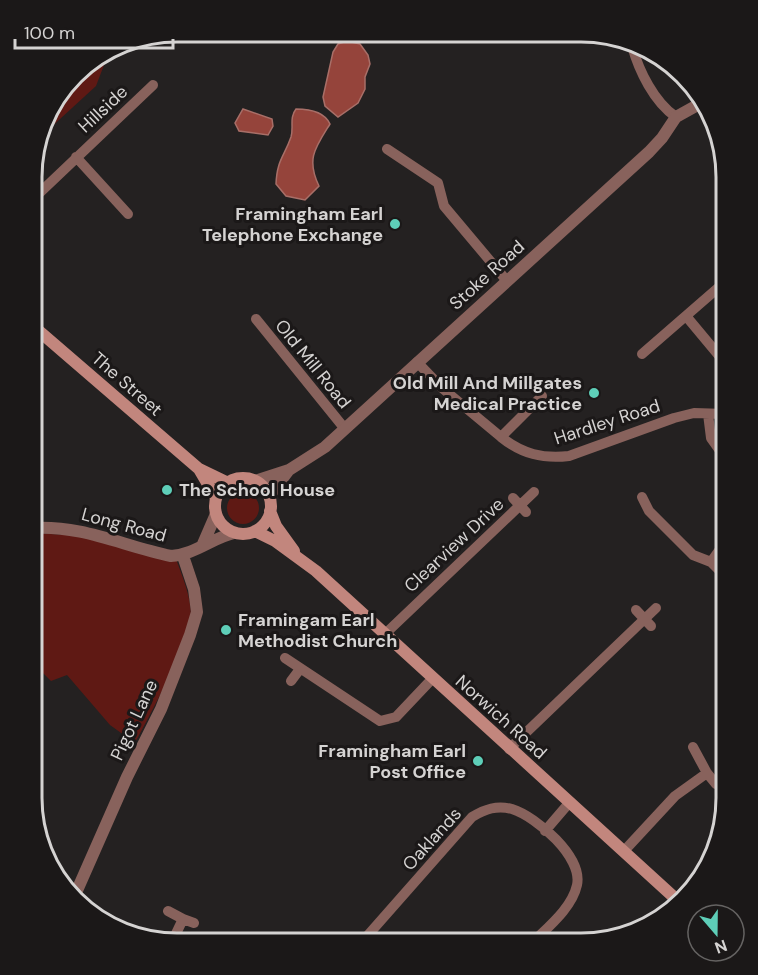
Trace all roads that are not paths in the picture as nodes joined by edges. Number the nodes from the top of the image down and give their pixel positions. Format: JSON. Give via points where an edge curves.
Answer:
{"nodes":[{"id":1,"x":634,"y":53,"type":"edge"},
{"id":2,"x":153,"y":85,"type":"dead end"},
{"id":3,"x":697,"y":108,"type":"edge"},
{"id":4,"x":676,"y":117,"type":"junction"},
{"id":5,"x":387,"y":149,"type":"dead end"},
{"id":6,"x":76,"y":157,"type":"junction"},
{"id":7,"x":42,"y":190,"type":"edge"},
{"id":8,"x":128,"y":214,"type":"dead end"},
{"id":9,"x":507,"y":281,"type":"junction"},
{"id":10,"x":716,"y":290,"type":"edge"},
{"id":11,"x":686,"y":316,"type":"junction"},
{"id":12,"x":256,"y":319,"type":"dead end"},
{"id":13,"x":42,"y":335,"type":"edge"},
{"id":14,"x":716,"y":352,"type":"edge"},
{"id":15,"x":642,"y":354,"type":"dead end"},
{"id":16,"x":417,"y":362,"type":"junction"},
{"id":17,"x":542,"y":396,"type":"dead end"},
{"id":18,"x":708,"y":414,"type":"junction"},
{"id":19,"x":716,"y":414,"type":"edge"},
{"id":20,"x":345,"y":429,"type":"junction"},
{"id":21,"x":501,"y":437,"type":"junction"},
{"id":22,"x":716,"y":445,"type":"edge"},
{"id":23,"x":199,"y":469,"type":"junction"},
{"id":24,"x":289,"y":470,"type":"junction"},
{"id":25,"x":255,"y":481,"type":"junction"},
{"id":26,"x":228,"y":483,"type":"junction"},
{"id":27,"x":534,"y":492,"type":"dead end"},
{"id":28,"x":269,"y":496,"type":"junction"},
{"id":29,"x":642,"y":497,"type":"dead end"},
{"id":30,"x":216,"y":498,"type":"junction"},
{"id":31,"x":270,"y":511,"type":"junction"},
{"id":32,"x":216,"y":514,"type":"junction"},
{"id":33,"x":42,"y":528,"type":"edge"},
{"id":34,"x":255,"y":531,"type":"junction"},
{"id":35,"x":234,"y":533,"type":"junction"},
{"id":36,"x":203,"y":544,"type":"junction"},
{"id":37,"x":716,"y":555,"type":"edge"},
{"id":38,"x":183,"y":556,"type":"junction"},
{"id":39,"x":300,"y":559,"type":"junction"},
{"id":40,"x":711,"y":562,"type":"junction"},
{"id":41,"x":716,"y":567,"type":"edge"},
{"id":42,"x":656,"y":608,"type":"dead end"},
{"id":43,"x":385,"y":634,"type":"junction"},
{"id":44,"x":285,"y":658,"type":"dead end"},
{"id":45,"x":300,"y":669,"type":"junction"},
{"id":46,"x":432,"y":678,"type":"junction"},
{"id":47,"x":291,"y":681,"type":"dead end"},
{"id":48,"x":693,"y":747,"type":"dead end"},
{"id":49,"x":509,"y":749,"type":"junction"},
{"id":50,"x":707,"y":773,"type":"junction"},
{"id":51,"x":716,"y":784,"type":"dead end"},
{"id":52,"x":570,"y":803,"type":"junction"},
{"id":53,"x":546,"y":831,"type":"junction"},
{"id":54,"x":624,"y":852,"type":"junction"},
{"id":55,"x":77,"y":889,"type":"edge"},
{"id":56,"x":673,"y":897,"type":"edge"},
{"id":57,"x":168,"y":911,"type":"dead end"},
{"id":58,"x":183,"y":919,"type":"junction"},
{"id":59,"x":194,"y":923,"type":"dead end"},
{"id":60,"x":176,"y":933,"type":"edge"},
{"id":61,"x":370,"y":933,"type":"edge"},
{"id":62,"x":541,"y":933,"type":"edge"}],
"edges":[{"from":1,"to":4,"type":"street","via":[[663,108]]},
{"from":2,"to":6,"type":"street","name":"Hillside"},
{"from":3,"to":4,"type":"street","name":"Stoke Road"},
{"from":4,"to":9,"type":"street","name":"Stoke Road","via":[[649,152]]},
{"from":5,"to":9,"type":"street","via":[[438,183],[444,206]]},
{"from":6,"to":7,"type":"street","name":"Hillside"},
{"from":6,"to":8,"type":"street","name":"Hillside"},
{"from":9,"to":16,"type":"street","name":"Stoke Road"},
{"from":10,"to":11,"type":"street"},
{"from":11,"to":14,"type":"street"},
{"from":11,"to":15,"type":"street"},
{"from":12,"to":20,"type":"street","name":"Old Mill Road"},
{"from":13,"to":23,"type":"main road","name":"The Street"},
{"from":16,"to":20,"type":"street","name":"Stoke Road"},
{"from":16,"to":21,"type":"street","name":"Hardley Road"},
{"from":17,"to":21,"type":"street"},
{"from":18,"to":19,"type":"street","name":"Hardley Road"},
{"from":18,"to":21,"type":"street","name":"Hardley Road","via":[[674,418],[569,456],[553,458],[523,452]]},
{"from":18,"to":22,"type":"street","via":[[711,438]]},
{"from":20,"to":24,"type":"street","name":"Stoke Road"},
{"from":23,"to":26,"type":"main road","name":"The Street"},
{"from":23,"to":30,"type":"main road","name":"The Street"},
{"from":24,"to":25,"type":"street","name":"Stoke Road"},
{"from":24,"to":28,"type":"street","name":"Stoke Road"},
{"from":25,"to":26,"type":"main road","via":[[240,479]]},
{"from":25,"to":28,"type":"main road"},
{"from":26,"to":30,"type":"main road"},
{"from":27,"to":43,"type":"street","name":"Clearview Drive"},
{"from":28,"to":31,"type":"main road"},
{"from":29,"to":40,"type":"street","via":[[650,511],[693,555]]},
{"from":30,"to":32,"type":"main road"},
{"from":31,"to":34,"type":"main road"},
{"from":31,"to":39,"type":"main road","name":"Norwich Road"},
{"from":32,"to":35,"type":"main road"},
{"from":32,"to":36,"type":"street"},
{"from":33,"to":38,"type":"street","name":"Long Road","via":[[105,535],[160,554]]},
{"from":34,"to":35,"type":"main road"},
{"from":34,"to":39,"type":"main road","name":"Norwich Road"},
{"from":35,"to":36,"type":"street","name":"Long Road"},
{"from":36,"to":38,"type":"street","name":"Long Road"},
{"from":37,"to":40,"type":"street"},
{"from":38,"to":55,"type":"street","name":"Pigot Lane","via":[[194,589],[196,612],[190,635],[161,709]]},
{"from":39,"to":43,"type":"main road","name":"Norwich Road"},
{"from":40,"to":41,"type":"street"},
{"from":42,"to":49,"type":"street"},
{"from":43,"to":46,"type":"main road","name":"Norwich Road"},
{"from":44,"to":45,"type":"street"},
{"from":45,"to":46,"type":"street","via":[[380,721],[396,717]]},
{"from":45,"to":47,"type":"street"},
{"from":46,"to":49,"type":"main road","name":"Norwich Road"},
{"from":48,"to":50,"type":"street"},
{"from":49,"to":52,"type":"main road","name":"Norwich Road"},
{"from":50,"to":51,"type":"street"},
{"from":50,"to":54,"type":"street","via":[[675,796]]},
{"from":52,"to":53,"type":"street"},
{"from":52,"to":54,"type":"main road","name":"Norwich Road"},
{"from":53,"to":61,"type":"street","name":"Oaklands","via":[[512,809],[484,810],[472,817]]},
{"from":53,"to":62,"type":"street","name":"Oaklands","via":[[574,860],[578,884],[573,899]]},
{"from":54,"to":56,"type":"main road","name":"Norwich Road"},
{"from":57,"to":58,"type":"street"},
{"from":58,"to":59,"type":"street"},
{"from":58,"to":60,"type":"street"}]}
